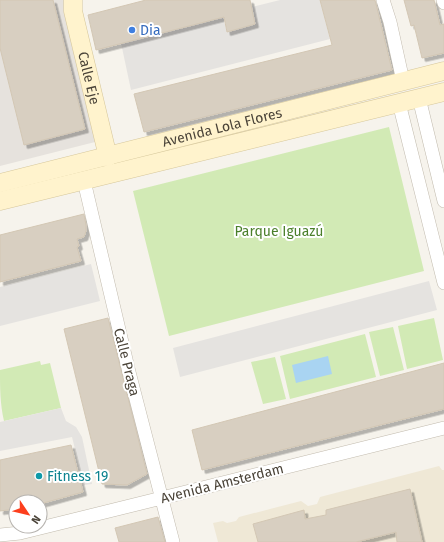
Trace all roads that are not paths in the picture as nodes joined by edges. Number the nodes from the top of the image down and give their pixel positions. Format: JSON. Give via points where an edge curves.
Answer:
{"nodes":[{"id":1,"x":73,"y":0,"type":"edge"},
{"id":2,"x":383,"y":0,"type":"edge"},
{"id":3,"x":443,"y":0,"type":"edge"},
{"id":4,"x":444,"y":3,"type":"edge"},
{"id":5,"x":444,"y":71,"type":"edge"},
{"id":6,"x":403,"y":81,"type":"junction"},
{"id":7,"x":444,"y":92,"type":"edge"},
{"id":8,"x":419,"y":98,"type":"junction"},
{"id":9,"x":399,"y":103,"type":"junction"},
{"id":10,"x":108,"y":157,"type":"junction"},
{"id":11,"x":84,"y":181,"type":"junction"},
{"id":12,"x":0,"y":184,"type":"edge"},
{"id":13,"x":0,"y":201,"type":"edge"},
{"id":14,"x":444,"y":201,"type":"edge"},
{"id":15,"x":444,"y":283,"type":"edge"},
{"id":16,"x":444,"y":428,"type":"edge"},
{"id":17,"x":162,"y":497,"type":"junction"},
{"id":18,"x":0,"y":535,"type":"edge"},
{"id":19,"x":21,"y":537,"type":"edge"},
{"id":20,"x":173,"y":542,"type":"edge"}],
"edges":[{"from":1,"to":10,"type":"main road","name":"Calle Eje","via":[[73,11]]},
{"from":2,"to":6,"type":"street"},
{"from":3,"to":4,"type":"street"},
{"from":5,"to":6,"type":"main road","name":"Avenida Lola Flores"},
{"from":6,"to":10,"type":"main road","name":"Avenida Lola Flores"},
{"from":7,"to":8,"type":"main road","name":"Avenida Lola Flores"},
{"from":8,"to":9,"type":"main road","name":"Avenida Lola Flores"},
{"from":8,"to":14,"type":"street"},
{"from":9,"to":11,"type":"main road","name":"Avenida Lola Flores"},
{"from":9,"to":15,"type":"street"},
{"from":10,"to":12,"type":"main road","name":"Avenida Lola Flores"},
{"from":11,"to":13,"type":"main road","name":"Avenida Lola Flores"},
{"from":11,"to":17,"type":"street","name":"Calle Praga","via":[[129,372]]},
{"from":16,"to":17,"type":"street","name":"Avenida Amsterdam"},
{"from":17,"to":19,"type":"street","name":"Avenida Amsterdam"},
{"from":17,"to":20,"type":"street","name":"Calle Praga"},
{"from":18,"to":19,"type":"street","name":"Avenida Amsterdam"}]}
